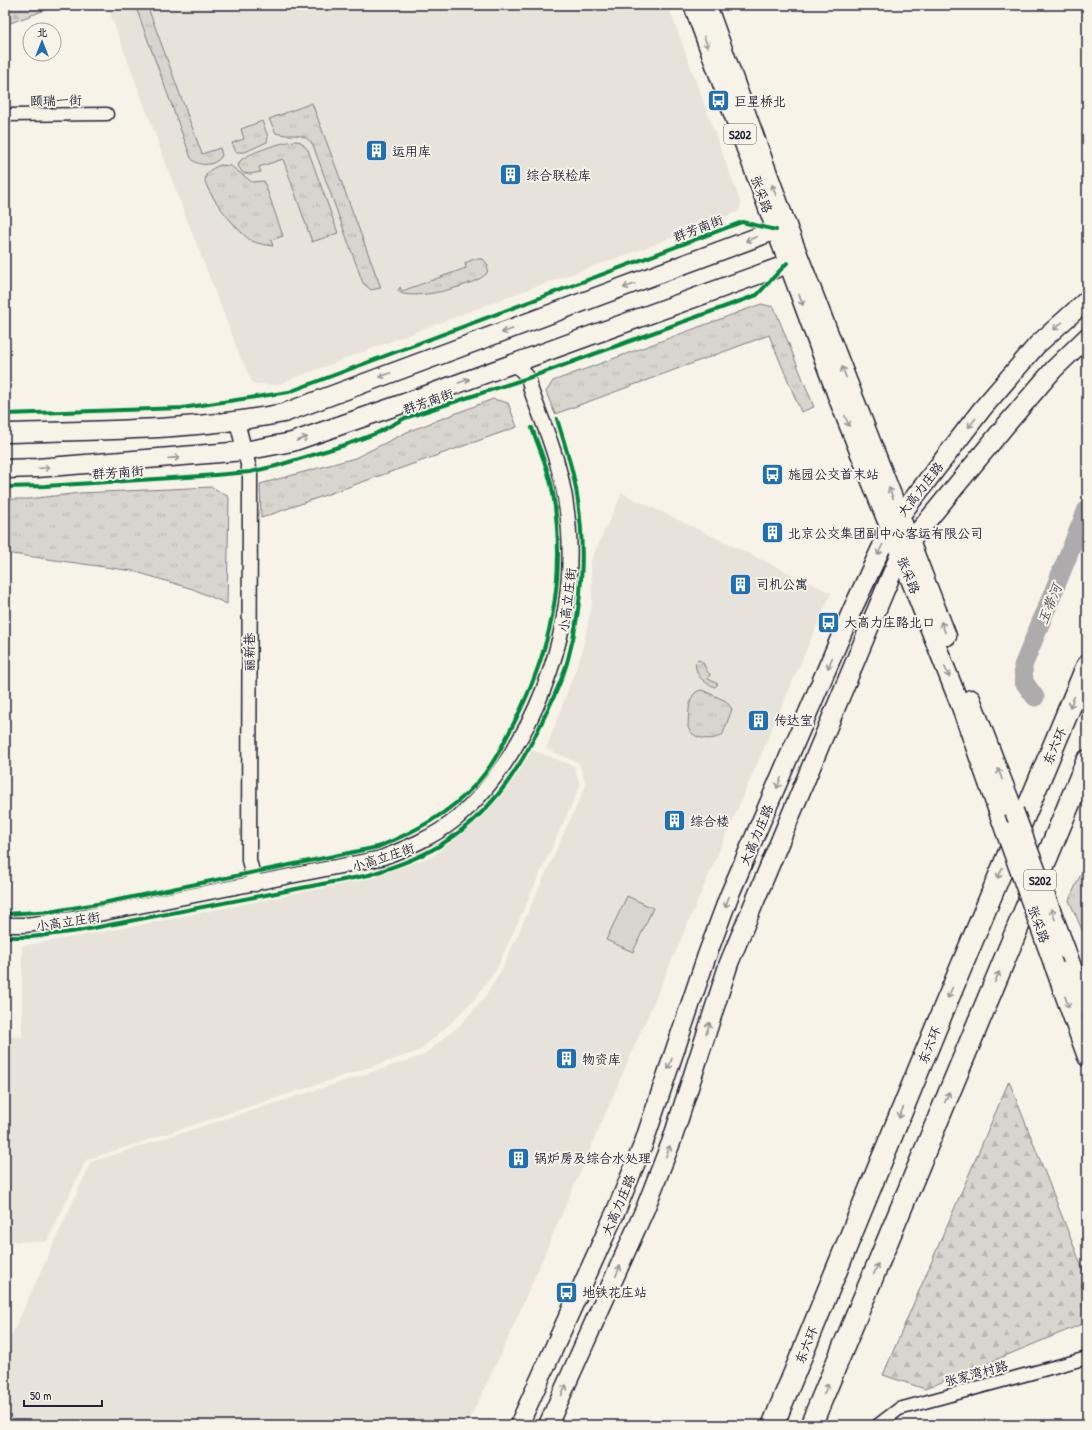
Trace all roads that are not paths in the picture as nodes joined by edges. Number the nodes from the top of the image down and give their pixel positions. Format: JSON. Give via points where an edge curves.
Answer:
{"nodes":[{"id":1,"x":693,"y":5,"type":"edge"},
{"id":2,"x":707,"y":5,"type":"edge"},
{"id":3,"x":107,"y":114,"type":"dead end"},
{"id":4,"x":5,"y":115,"type":"edge"},
{"id":5,"x":782,"y":228,"type":"junction"},
{"id":6,"x":794,"y":261,"type":"junction"},
{"id":7,"x":1087,"y":300,"type":"edge"},
{"id":8,"x":1087,"y":337,"type":"edge"},
{"id":9,"x":514,"y":363,"type":"junction"},
{"id":10,"x":237,"y":422,"type":"junction"},
{"id":11,"x":5,"y":433,"type":"edge"},
{"id":12,"x":244,"y":452,"type":"junction"},
{"id":13,"x":5,"y":469,"type":"edge"},
{"id":14,"x":895,"y":522,"type":"junction"},
{"id":15,"x":905,"y":547,"type":"junction"},
{"id":16,"x":853,"y":608,"type":"junction"},
{"id":17,"x":876,"y":615,"type":"junction"},
{"id":18,"x":1087,"y":666,"type":"edge"},
{"id":19,"x":1087,"y":761,"type":"edge"},
{"id":20,"x":255,"y":884,"type":"junction"},
{"id":21,"x":5,"y":925,"type":"edge"},
{"id":22,"x":1087,"y":1009,"type":"edge"},
{"id":23,"x":1087,"y":1057,"type":"edge"},
{"id":24,"x":1087,"y":1358,"type":"edge"},
{"id":25,"x":773,"y":1423,"type":"edge"},
{"id":26,"x":519,"y":1425,"type":"edge"},
{"id":27,"x":548,"y":1425,"type":"edge"},
{"id":28,"x":811,"y":1425,"type":"edge"},
{"id":29,"x":878,"y":1425,"type":"edge"}],
"edges":[{"from":1,"to":5,"type":"main road","name":"张采路","number":"S202","one_way":true},
{"from":5,"to":2,"type":"main road","name":"张采路","number":"S202","one_way":true},
{"from":3,"to":4,"type":"street","name":"颐瑞一街"},
{"from":5,"to":6,"type":"main road","name":"张采路","number":"S202"},
{"from":5,"to":10,"type":"main road","one_way":true,"via":[[284,413]]},
{"from":6,"to":9,"type":"main road","name":"群芳南街"},
{"from":6,"to":14,"type":"main road","name":"张采路","number":"S202","via":[[839,401]]},
{"from":7,"to":14,"type":"main road","name":"大高力庄路","one_way":true,"via":[[1037,345],[982,409]]},
{"from":8,"to":15,"type":"main road","name":"大高力庄路","via":[[1054,369],[1010,419]]},
{"from":12,"to":9,"type":"main road","name":"群芳南街","one_way":true,"via":[[292,442]]},
{"from":9,"to":20,"type":"street","name":"小高立庄街","via":[[528,378],[558,462],[570,546],[568,596],[561,636],[552,669],[533,713],[505,765],[482,795],[455,820],[422,840],[381,858]]},
{"from":10,"to":11,"type":"main road","via":[[147,429]]},
{"from":10,"to":12,"type":"street","name":"丽新巷"},
{"from":13,"to":12,"type":"main road","name":"群芳南街","one_way":true},
{"from":12,"to":20,"type":"street","name":"丽新巷","via":[[250,480],[249,860]]},
{"from":14,"to":15,"type":"main road","name":"张采路","number":"S202"},
{"from":14,"to":16,"type":"main road","name":"大高力庄路","one_way":true},
{"from":15,"to":17,"type":"main road","name":"大高力庄路"},
{"from":22,"to":15,"type":"main road","name":"张采路","number":"S202","one_way":true,"bridge":true,"via":[[1014,811]]},
{"from":15,"to":23,"type":"main road","name":"张采路","number":"S202","one_way":true,"bridge":true},
{"from":16,"to":17,"type":"main road","via":[[865,602],[871,604]]},
{"from":16,"to":26,"type":"main road","name":"大高力庄路","one_way":true,"via":[[729,896],[644,1145]]},
{"from":27,"to":17,"type":"main road","name":"大高力庄路","one_way":true,"via":[[645,1209],[672,1140],[729,962]]},
{"from":18,"to":25,"type":"highway","name":"东六环","one_way":true},
{"from":28,"to":19,"type":"highway","one_way":true},
{"from":20,"to":21,"type":"street","name":"小高立庄街","via":[[73,919]]},
{"from":24,"to":29,"type":"street","name":"张家湾村路","via":[[900,1409]]}]}
